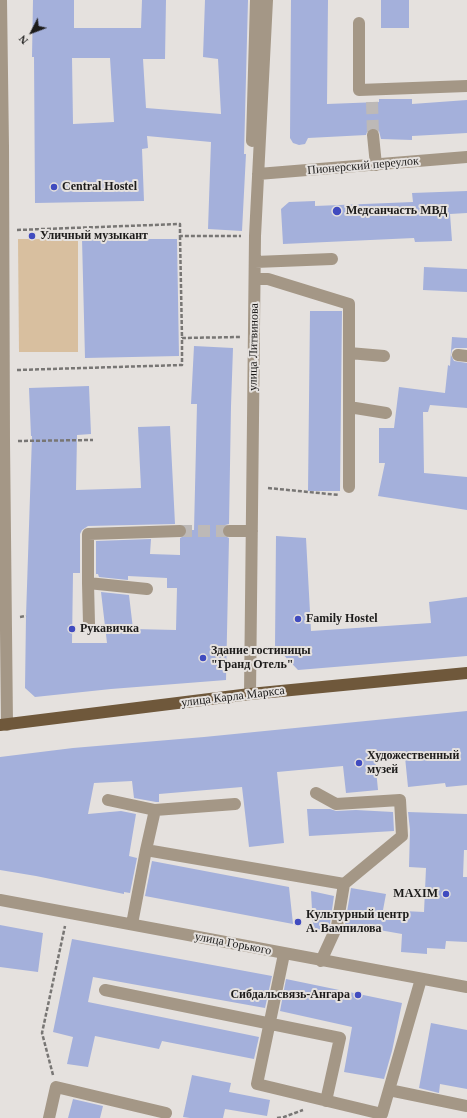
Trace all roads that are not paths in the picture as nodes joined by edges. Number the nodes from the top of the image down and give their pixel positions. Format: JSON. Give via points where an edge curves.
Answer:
{"nodes":[{"id":1,"x":1,"y":0,"type":"edge"},
{"id":2,"x":256,"y":0,"type":"edge"},
{"id":3,"x":266,"y":0,"type":"edge"},
{"id":4,"x":358,"y":23,"type":"dead end"},
{"id":5,"x":467,"y":86,"type":"edge"},
{"id":6,"x":372,"y":90,"type":"junction"},
{"id":7,"x":372,"y":102,"type":"tunnel mouth"},
{"id":8,"x":373,"y":135,"type":"tunnel mouth"},
{"id":9,"x":2,"y":146,"type":"edge"},
{"id":10,"x":467,"y":157,"type":"edge"},
{"id":11,"x":251,"y":162,"type":"dead end"},
{"id":12,"x":376,"y":165,"type":"junction"},
{"id":13,"x":258,"y":174,"type":"junction"},
{"id":14,"x":332,"y":259,"type":"dead end"},
{"id":15,"x":255,"y":262,"type":"junction"},
{"id":16,"x":255,"y":279,"type":"junction"},
{"id":17,"x":349,"y":353,"type":"junction"},
{"id":18,"x":384,"y":356,"type":"dead end"},
{"id":19,"x":349,"y":407,"type":"junction"},
{"id":20,"x":386,"y":413,"type":"dead end"},
{"id":21,"x":349,"y":487,"type":"road end"},
{"id":22,"x":180,"y":531,"type":"tunnel mouth"},
{"id":23,"x":229,"y":531,"type":"tunnel mouth"},
{"id":24,"x":252,"y":531,"type":"junction"},
{"id":25,"x":88,"y":583,"type":"junction"},
{"id":26,"x":147,"y":589,"type":"dead end"},
{"id":27,"x":90,"y":624,"type":"dead end"},
{"id":28,"x":467,"y":673,"type":"edge"},
{"id":29,"x":250,"y":694,"type":"junction"},
{"id":30,"x":4,"y":725,"type":"edge"},
{"id":31,"x":316,"y":793,"type":"dead end"},
{"id":32,"x":108,"y":800,"type":"dead end"},
{"id":33,"x":235,"y":804,"type":"dead end"},
{"id":34,"x":155,"y":810,"type":"junction"},
{"id":35,"x":146,"y":850,"type":"junction"},
{"id":36,"x":344,"y":884,"type":"junction"},
{"id":37,"x":0,"y":900,"type":"edge"},
{"id":38,"x":132,"y":924,"type":"junction"},
{"id":39,"x":284,"y":954,"type":"junction"},
{"id":40,"x":321,"y":960,"type":"junction"},
{"id":41,"x":421,"y":979,"type":"junction"},
{"id":42,"x":467,"y":987,"type":"edge"},
{"id":43,"x":105,"y":990,"type":"dead end"},
{"id":44,"x":268,"y":1023,"type":"junction"},
{"id":45,"x":389,"y":1090,"type":"junction"},
{"id":46,"x":326,"y":1101,"type":"junction"},
{"id":47,"x":467,"y":1106,"type":"edge"},
{"id":48,"x":166,"y":1113,"type":"dead end"},
{"id":49,"x":49,"y":1118,"type":"edge"}],
"edges":[{"from":1,"to":9,"type":"street"},
{"from":2,"to":11,"type":"street"},
{"from":3,"to":13,"type":"street","name":"улица Литвинова"},
{"from":4,"to":6,"type":"street","via":[[359,90]]},
{"from":5,"to":6,"type":"street"},
{"from":6,"to":7,"type":"street"},
{"from":8,"to":12,"type":"street"},
{"from":9,"to":30,"type":"street"},
{"from":10,"to":12,"type":"street","name":"Пионерский переулок"},
{"from":12,"to":13,"type":"street","name":"Пионерский переулок"},
{"from":13,"to":15,"type":"street","name":"улица Литвинова"},
{"from":14,"to":15,"type":"street"},
{"from":15,"to":16,"type":"street","name":"улица Литвинова"},
{"from":16,"to":17,"type":"street","via":[[268,279],[349,304]]},
{"from":16,"to":24,"type":"street","name":"улица Литвинова"},
{"from":17,"to":18,"type":"street"},
{"from":17,"to":19,"type":"street"},
{"from":19,"to":20,"type":"street"},
{"from":19,"to":21,"type":"street"},
{"from":22,"to":25,"type":"street","via":[[88,534]]},
{"from":23,"to":24,"type":"street"},
{"from":24,"to":29,"type":"street","name":"улица Литвинова"},
{"from":25,"to":26,"type":"street"},
{"from":25,"to":27,"type":"street"},
{"from":28,"to":29,"type":"main road","name":"улица Карла Маркса"},
{"from":29,"to":30,"type":"main road","name":"улица Карла Маркса"},
{"from":31,"to":36,"type":"street","via":[[336,804],[400,800],[402,836]]},
{"from":32,"to":34,"type":"street"},
{"from":33,"to":34,"type":"street"},
{"from":34,"to":35,"type":"street"},
{"from":35,"to":36,"type":"street"},
{"from":35,"to":38,"type":"street"},
{"from":36,"to":40,"type":"street","via":[[337,926]]},
{"from":37,"to":38,"type":"street","name":"улица Горького"},
{"from":38,"to":39,"type":"street","name":"улица Горького"},
{"from":39,"to":40,"type":"street","name":"улица Горького"},
{"from":39,"to":44,"type":"street"},
{"from":40,"to":41,"type":"street","name":"улица Горького"},
{"from":41,"to":42,"type":"street","name":"улица Горького"},
{"from":41,"to":45,"type":"street"},
{"from":43,"to":44,"type":"street"},
{"from":44,"to":46,"type":"street","via":[[257,1084]]},
{"from":44,"to":46,"type":"street","via":[[340,1038]]},
{"from":45,"to":46,"type":"street","via":[[382,1114]]},
{"from":45,"to":47,"type":"street"},
{"from":48,"to":49,"type":"street","via":[[56,1087]]}]}
